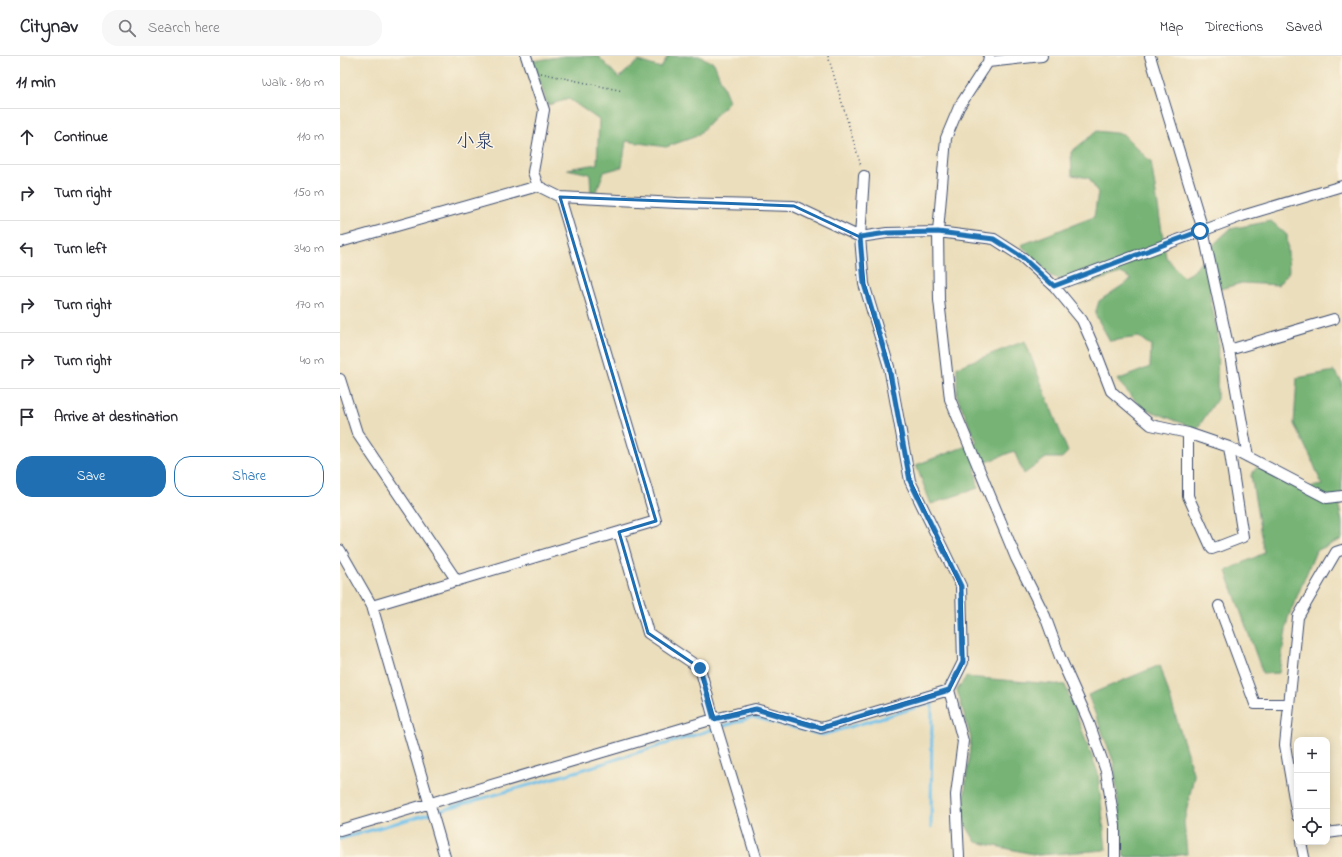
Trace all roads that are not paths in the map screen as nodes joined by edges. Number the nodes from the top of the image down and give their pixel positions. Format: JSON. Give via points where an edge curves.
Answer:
{"nodes":[{"id":1,"x":526,"y":56,"type":"edge"},
{"id":2,"x":1042,"y":56,"type":"edge"},
{"id":3,"x":1150,"y":56,"type":"edge"},
{"id":4,"x":988,"y":59,"type":"edge"},
{"id":5,"x":864,"y":176,"type":"road end"},
{"id":6,"x":538,"y":186,"type":"junction"},
{"id":7,"x":1342,"y":186,"type":"edge"},
{"id":8,"x":560,"y":197,"type":"junction"},
{"id":9,"x":1203,"y":230,"type":"junction"},
{"id":10,"x":938,"y":232,"type":"junction"},
{"id":11,"x":860,"y":237,"type":"junction"},
{"id":12,"x":340,"y":242,"type":"edge"},
{"id":13,"x":1054,"y":286,"type":"junction"},
{"id":14,"x":1334,"y":320,"type":"dead end"},
{"id":15,"x":1229,"y":350,"type":"junction"},
{"id":16,"x":340,"y":379,"type":"edge"},
{"id":17,"x":1188,"y":433,"type":"junction"},
{"id":18,"x":1229,"y":447,"type":"junction"},
{"id":19,"x":1248,"y":457,"type":"junction"},
{"id":20,"x":1342,"y":496,"type":"edge"},
{"id":21,"x":619,"y":532,"type":"junction"},
{"id":22,"x":340,"y":550,"type":"edge"},
{"id":23,"x":1342,"y":550,"type":"edge"},
{"id":24,"x":457,"y":581,"type":"junction"},
{"id":25,"x":372,"y":606,"type":"junction"},
{"id":26,"x":1219,"y":606,"type":"dead end"},
{"id":27,"x":949,"y":690,"type":"junction"},
{"id":28,"x":1289,"y":704,"type":"junction"},
{"id":29,"x":714,"y":719,"type":"junction"},
{"id":30,"x":429,"y":803,"type":"junction"},
{"id":31,"x":1296,"y":809,"type":"edge"},
{"id":32,"x":340,"y":830,"type":"edge"},
{"id":33,"x":1342,"y":832,"type":"edge"},
{"id":34,"x":1330,"y":833,"type":"edge"},
{"id":35,"x":1302,"y":845,"type":"edge"},
{"id":36,"x":445,"y":857,"type":"edge"},
{"id":37,"x":756,"y":857,"type":"edge"},
{"id":38,"x":960,"y":857,"type":"edge"},
{"id":39,"x":1115,"y":857,"type":"edge"},
{"id":40,"x":1304,"y":857,"type":"edge"}],
"edges":[{"from":1,"to":6,"type":"street","via":[[544,110],[533,172]]},
{"from":2,"to":4,"type":"street"},
{"from":3,"to":9,"type":"street"},
{"from":4,"to":10,"type":"street","via":[[959,106],[946,138]]},
{"from":5,"to":11,"type":"street"},
{"from":6,"to":8,"type":"street"},
{"from":6,"to":12,"type":"street"},
{"from":7,"to":9,"type":"street"},
{"from":8,"to":11,"type":"street","via":[[794,206]]},
{"from":8,"to":21,"type":"street","via":[[656,521]]},
{"from":9,"to":13,"type":"street"},
{"from":9,"to":15,"type":"street"},
{"from":10,"to":11,"type":"street","via":[[887,233]]},
{"from":10,"to":13,"type":"street","via":[[994,239],[1022,257]]},
{"from":10,"to":39,"type":"street","via":[[939,300],[950,399],[1016,558],[1045,616],[1088,720],[1106,771],[1115,826]]},
{"from":11,"to":27,"type":"street","via":[[864,284],[889,367],[910,481],[961,586],[963,662]]},
{"from":13,"to":17,"type":"street","via":[[1082,320],[1111,391],[1151,425]]},
{"from":14,"to":15,"type":"street"},
{"from":15,"to":19,"type":"street"},
{"from":16,"to":24,"type":"street","via":[[357,433]]},
{"from":17,"to":18,"type":"street"},
{"from":17,"to":18,"type":"street","via":[[1188,496],[1212,549],[1243,537]]},
{"from":18,"to":19,"type":"street"},
{"from":19,"to":20,"type":"street","via":[[1327,498]]},
{"from":21,"to":24,"type":"street"},
{"from":21,"to":29,"type":"street","via":[[648,633],[700,668]]},
{"from":22,"to":25,"type":"street"},
{"from":23,"to":28,"type":"street","via":[[1336,552],[1298,617]]},
{"from":24,"to":25,"type":"street"},
{"from":25,"to":30,"type":"street"},
{"from":26,"to":28,"type":"street","via":[[1255,704]]},
{"from":27,"to":29,"type":"street","via":[[821,728],[756,709]]},
{"from":27,"to":38,"type":"street","via":[[964,741],[956,795]]},
{"from":28,"to":31,"type":"street","via":[[1285,745]]},
{"from":29,"to":30,"type":"street"},
{"from":29,"to":37,"type":"street"},
{"from":30,"to":32,"type":"street"},
{"from":30,"to":36,"type":"street"},
{"from":33,"to":34,"type":"street"},
{"from":35,"to":40,"type":"street"}]}
